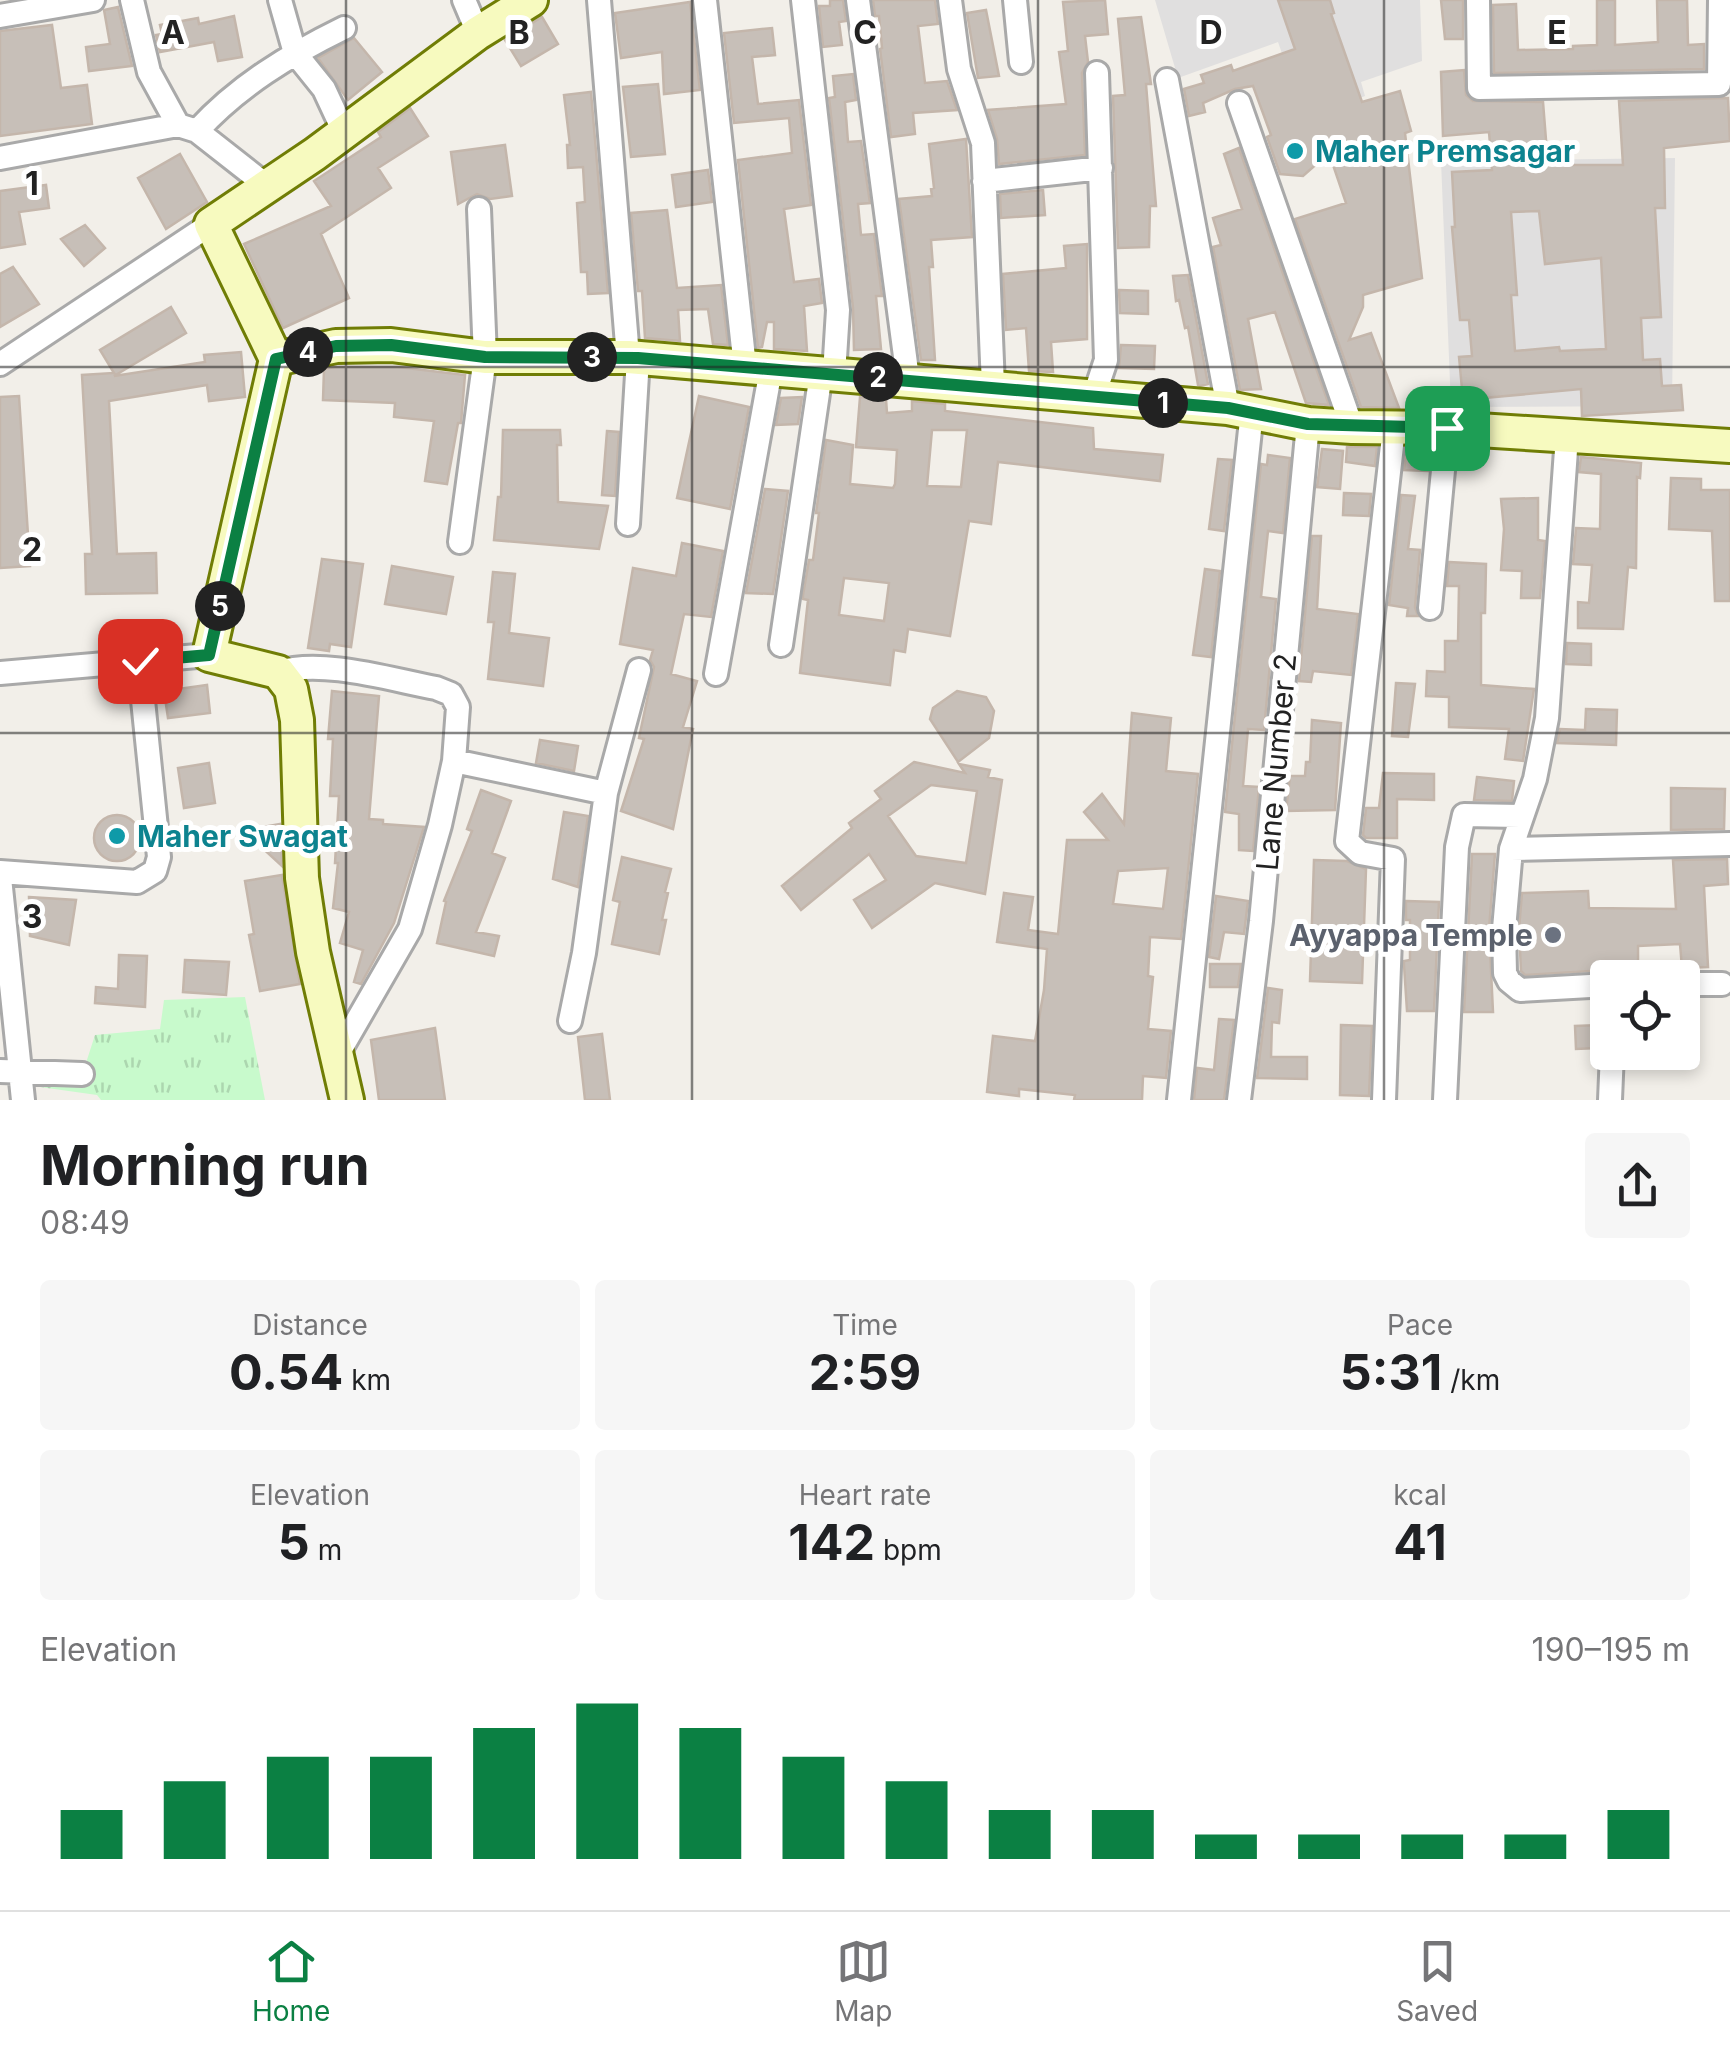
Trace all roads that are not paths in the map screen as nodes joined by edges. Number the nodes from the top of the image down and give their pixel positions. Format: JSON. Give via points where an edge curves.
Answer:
{"nodes":[{"id":1,"x":93,"y":0,"type":"edge"},
{"id":2,"x":132,"y":0,"type":"edge"},
{"id":3,"x":280,"y":0,"type":"edge"},
{"id":4,"x":464,"y":0,"type":"edge"},
{"id":5,"x":531,"y":0,"type":"edge"},
{"id":6,"x":599,"y":0,"type":"edge"},
{"id":7,"x":705,"y":0,"type":"edge"},
{"id":8,"x":803,"y":0,"type":"edge"},
{"id":9,"x":858,"y":0,"type":"edge"},
{"id":10,"x":950,"y":0,"type":"edge"},
{"id":11,"x":1016,"y":0,"type":"edge"},
{"id":12,"x":1478,"y":0,"type":"edge"},
{"id":13,"x":1720,"y":0,"type":"edge"},
{"id":14,"x":0,"y":16,"type":"edge"},
{"id":15,"x":344,"y":28,"type":"dead end"},
{"id":16,"x":478,"y":33,"type":"junction"},
{"id":17,"x":294,"y":52,"type":"junction"},
{"id":18,"x":1021,"y":62,"type":"dead end"},
{"id":19,"x":1726,"y":63,"type":"edge"},
{"id":20,"x":1097,"y":73,"type":"dead end"},
{"id":21,"x":1167,"y":80,"type":"dead end"},
{"id":22,"x":1239,"y":103,"type":"dead end"},
{"id":23,"x":188,"y":128,"type":"junction"},
{"id":24,"x":344,"y":132,"type":"junction"},
{"id":25,"x":0,"y":158,"type":"edge"},
{"id":26,"x":1101,"y":168,"type":"junction"},
{"id":27,"x":984,"y":180,"type":"junction"},
{"id":28,"x":267,"y":186,"type":"junction"},
{"id":29,"x":479,"y":209,"type":"dead end"},
{"id":30,"x":211,"y":224,"type":"junction"},
{"id":31,"x":485,"y":357,"type":"junction"},
{"id":32,"x":633,"y":358,"type":"junction"},
{"id":33,"x":276,"y":359,"type":"junction"},
{"id":34,"x":0,"y":364,"type":"edge"},
{"id":35,"x":758,"y":368,"type":"junction"},
{"id":36,"x":828,"y":373,"type":"junction"},
{"id":37,"x":908,"y":379,"type":"junction"},
{"id":38,"x":992,"y":386,"type":"junction"},
{"id":39,"x":1094,"y":396,"type":"junction"},
{"id":40,"x":1240,"y":410,"type":"junction"},
{"id":41,"x":1308,"y":424,"type":"junction"},
{"id":42,"x":1352,"y":427,"type":"junction"},
{"id":43,"x":1394,"y":428,"type":"junction"},
{"id":44,"x":1447,"y":428,"type":"junction"},
{"id":45,"x":1567,"y":436,"type":"junction"},
{"id":46,"x":1730,"y":446,"type":"edge"},
{"id":47,"x":628,"y":524,"type":"dead end"},
{"id":48,"x":460,"y":542,"type":"dead end"},
{"id":49,"x":1430,"y":608,"type":"dead end"},
{"id":50,"x":781,"y":645,"type":"dead end"},
{"id":51,"x":209,"y":655,"type":"junction"},
{"id":52,"x":140,"y":661,"type":"junction"},
{"id":53,"x":639,"y":670,"type":"dead end"},
{"id":54,"x":278,"y":672,"type":"junction"},
{"id":55,"x":0,"y":673,"type":"edge"},
{"id":56,"x":716,"y":674,"type":"dead end"},
{"id":57,"x":454,"y":761,"type":"junction"},
{"id":58,"x":606,"y":793,"type":"junction"},
{"id":59,"x":1520,"y":816,"type":"junction"},
{"id":60,"x":1730,"y":844,"type":"edge"},
{"id":61,"x":1511,"y":849,"type":"junction"},
{"id":62,"x":0,"y":875,"type":"edge"},
{"id":63,"x":1700,"y":984,"type":"edge"},
{"id":64,"x":1722,"y":984,"type":"dead end"},
{"id":65,"x":1590,"y":986,"type":"edge"},
{"id":66,"x":570,"y":1021,"type":"dead end"},
{"id":67,"x":338,"y":1054,"type":"junction"},
{"id":68,"x":1611,"y":1070,"type":"edge"},
{"id":69,"x":9,"y":1071,"type":"edge"},
{"id":70,"x":82,"y":1074,"type":"dead end"},
{"id":71,"x":23,"y":1100,"type":"edge"},
{"id":72,"x":347,"y":1100,"type":"edge"},
{"id":73,"x":1179,"y":1100,"type":"edge"},
{"id":74,"x":1239,"y":1100,"type":"edge"},
{"id":75,"x":1384,"y":1100,"type":"edge"},
{"id":76,"x":1445,"y":1100,"type":"edge"},
{"id":77,"x":1610,"y":1100,"type":"edge"}],
"edges":[{"from":1,"to":14,"type":"street"},
{"from":2,"to":23,"type":"street","via":[[149,72]]},
{"from":3,"to":17,"type":"street"},
{"from":4,"to":16,"type":"street"},
{"from":5,"to":16,"type":"street"},
{"from":6,"to":32,"type":"street"},
{"from":7,"to":35,"type":"street"},
{"from":8,"to":36,"type":"street","via":[[838,310]]},
{"from":9,"to":37,"type":"street"},
{"from":10,"to":27,"type":"street","via":[[959,69],[983,143]]},
{"from":11,"to":18,"type":"street"},
{"from":12,"to":19,"type":"street","via":[[1478,88],[1719,84]]},
{"from":13,"to":19,"type":"street"},
{"from":15,"to":17,"type":"street"},
{"from":16,"to":24,"type":"street"},
{"from":17,"to":23,"type":"street"},
{"from":17,"to":24,"type":"street","via":[[324,88]]},
{"from":20,"to":26,"type":"street"},
{"from":21,"to":40,"type":"street"},
{"from":22,"to":42,"type":"street"},
{"from":23,"to":25,"type":"street"},
{"from":23,"to":28,"type":"street"},
{"from":24,"to":28,"type":"street"},
{"from":26,"to":27,"type":"street"},
{"from":26,"to":39,"type":"street","via":[[1106,360]]},
{"from":27,"to":38,"type":"street"},
{"from":28,"to":30,"type":"street"},
{"from":29,"to":31,"type":"street"},
{"from":30,"to":33,"type":"street"},
{"from":30,"to":34,"type":"street"},
{"from":31,"to":32,"type":"street"},
{"from":31,"to":33,"type":"street","via":[[391,345],[336,346]]},
{"from":31,"to":48,"type":"street"},
{"from":32,"to":35,"type":"street"},
{"from":32,"to":47,"type":"street"},
{"from":33,"to":51,"type":"street"},
{"from":35,"to":36,"type":"street"},
{"from":35,"to":56,"type":"street"},
{"from":36,"to":37,"type":"street"},
{"from":36,"to":50,"type":"street"},
{"from":37,"to":38,"type":"street"},
{"from":38,"to":39,"type":"street"},
{"from":39,"to":40,"type":"street"},
{"from":40,"to":41,"type":"street"},
{"from":40,"to":73,"type":"street"},
{"from":41,"to":42,"type":"street"},
{"from":41,"to":74,"type":"street","name":"Lane Number 2"},
{"from":42,"to":43,"type":"street"},
{"from":43,"to":44,"type":"street"},
{"from":43,"to":75,"type":"street","via":[[1348,841],[1360,853],[1393,859]]},
{"from":44,"to":45,"type":"street"},
{"from":44,"to":49,"type":"street"},
{"from":45,"to":46,"type":"street"},
{"from":45,"to":59,"type":"street","via":[[1546,718]]},
{"from":51,"to":52,"type":"street"},
{"from":51,"to":54,"type":"street"},
{"from":52,"to":55,"type":"street"},
{"from":52,"to":62,"type":"street","via":[[159,857],[155,872],[137,882]]},
{"from":53,"to":58,"type":"street"},
{"from":54,"to":57,"type":"street","via":[[318,667],[451,694],[458,707]]},
{"from":54,"to":67,"type":"street","via":[[291,689],[297,720],[302,878]]},
{"from":57,"to":58,"type":"street"},
{"from":57,"to":67,"type":"street","via":[[410,929]]},
{"from":58,"to":66,"type":"street"},
{"from":59,"to":61,"type":"street"},
{"from":59,"to":76,"type":"street","via":[[1464,815],[1454,881]]},
{"from":60,"to":61,"type":"street"},
{"from":61,"to":65,"type":"street","via":[[1504,929],[1509,981],[1520,990]]},
{"from":62,"to":69,"type":"street"},
{"from":63,"to":64,"type":"street"},
{"from":67,"to":72,"type":"street"},
{"from":68,"to":77,"type":"street"},
{"from":69,"to":70,"type":"street"},
{"from":69,"to":71,"type":"street"}]}
